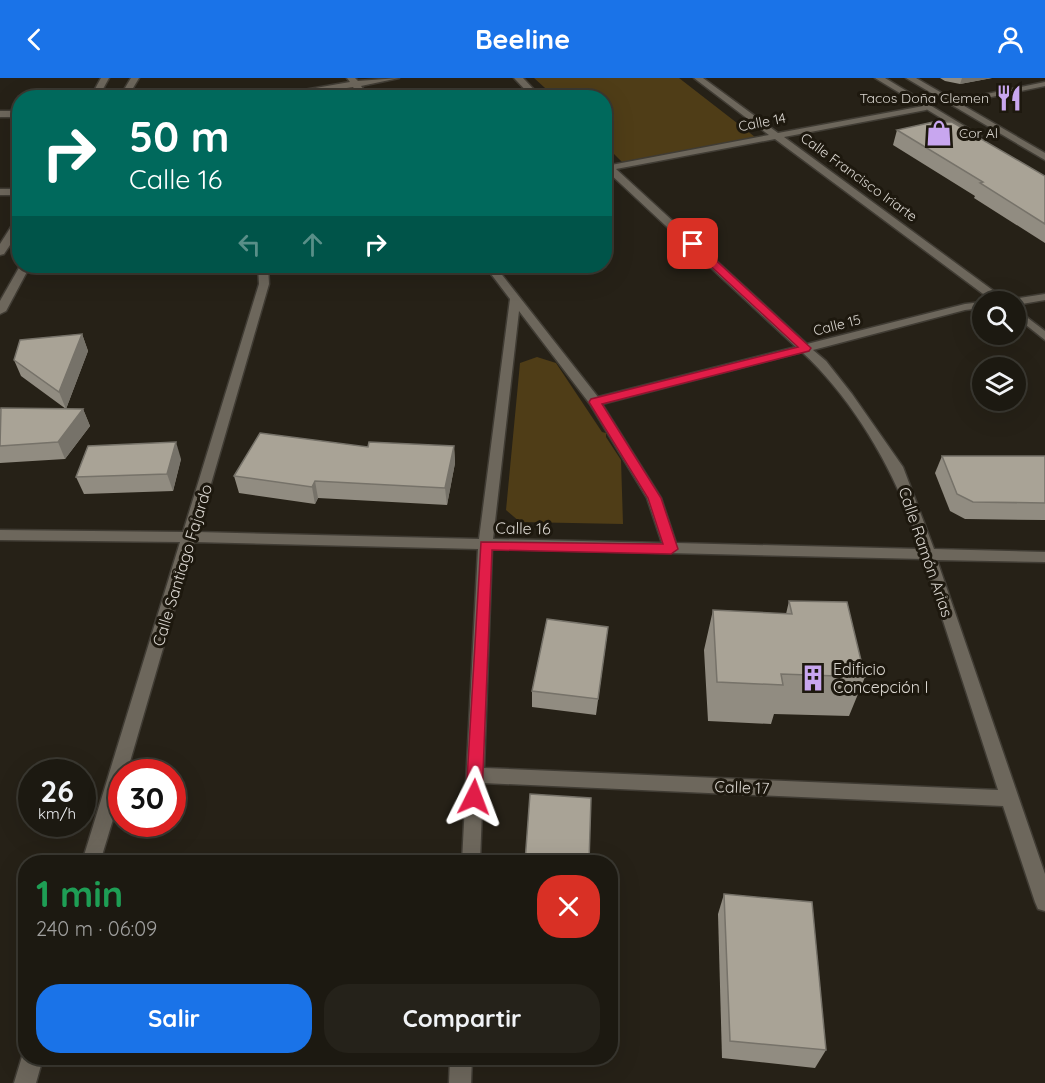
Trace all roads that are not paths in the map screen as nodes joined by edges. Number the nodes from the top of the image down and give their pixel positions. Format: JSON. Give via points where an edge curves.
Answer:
{"nodes":[{"id":1,"x":395,"y":78,"type":"edge"},
{"id":2,"x":518,"y":78,"type":"edge"},
{"id":3,"x":698,"y":78,"type":"edge"},
{"id":4,"x":879,"y":78,"type":"edge"},
{"id":5,"x":910,"y":78,"type":"edge"},
{"id":6,"x":353,"y":81,"type":"edge"},
{"id":7,"x":1045,"y":84,"type":"edge"},
{"id":8,"x":305,"y":90,"type":"edge"},
{"id":9,"x":530,"y":90,"type":"edge"},
{"id":10,"x":952,"y":102,"type":"junction"},
{"id":11,"x":926,"y":107,"type":"junction"},
{"id":12,"x":776,"y":135,"type":"junction"},
{"id":13,"x":986,"y":142,"type":"edge"},
{"id":14,"x":1045,"y":157,"type":"edge"},
{"id":15,"x":612,"y":165,"type":"edge"},
{"id":16,"x":612,"y":171,"type":"edge"},
{"id":17,"x":12,"y":234,"type":"edge"},
{"id":18,"x":7,"y":242,"type":"junction"},
{"id":19,"x":12,"y":242,"type":"edge"},
{"id":20,"x":0,"y":252,"type":"edge"},
{"id":21,"x":21,"y":273,"type":"edge"},
{"id":22,"x":263,"y":273,"type":"edge"},
{"id":23,"x":495,"y":273,"type":"edge"},
{"id":24,"x":987,"y":291,"type":"edge"},
{"id":25,"x":1045,"y":297,"type":"edge"},
{"id":26,"x":515,"y":300,"type":"junction"},
{"id":27,"x":1026,"y":300,"type":"edge"},
{"id":28,"x":972,"y":306,"type":"edge"},
{"id":29,"x":0,"y":311,"type":"edge"},
{"id":30,"x":1026,"y":321,"type":"edge"},
{"id":31,"x":1045,"y":337,"type":"edge"},
{"id":32,"x":806,"y":348,"type":"junction"},
{"id":33,"x":595,"y":402,"type":"junction"},
{"id":34,"x":0,"y":535,"type":"edge"},
{"id":35,"x":190,"y":537,"type":"junction"},
{"id":36,"x":485,"y":545,"type":"junction"},
{"id":37,"x":671,"y":549,"type":"junction"},
{"id":38,"x":929,"y":554,"type":"junction"},
{"id":39,"x":1045,"y":557,"type":"edge"},
{"id":40,"x":475,"y":775,"type":"junction"},
{"id":41,"x":1010,"y":798,"type":"junction"},
{"id":42,"x":94,"y":855,"type":"edge"},
{"id":43,"x":471,"y":855,"type":"edge"},
{"id":44,"x":1045,"y":902,"type":"edge"},
{"id":45,"x":30,"y":1065,"type":"edge"},
{"id":46,"x":461,"y":1065,"type":"edge"},
{"id":47,"x":25,"y":1083,"type":"edge"},
{"id":48,"x":460,"y":1083,"type":"edge"}],
"edges":[{"from":1,"to":6,"type":"street"},
{"from":2,"to":9,"type":"street"},
{"from":3,"to":12,"type":"street","name":"Calle Francisco Iriarte"},
{"from":4,"to":11,"type":"street"},
{"from":5,"to":10,"type":"street"},
{"from":6,"to":8,"type":"street"},
{"from":7,"to":10,"type":"street"},
{"from":10,"to":11,"type":"street","name":"Calle 14"},
{"from":10,"to":14,"type":"street"},
{"from":11,"to":12,"type":"street","name":"Calle 14"},
{"from":11,"to":13,"type":"street"},
{"from":12,"to":15,"type":"street","name":"Calle 14"},
{"from":12,"to":24,"type":"street","name":"Calle Francisco Iriarte"},
{"from":16,"to":32,"type":"street","name":"Calle Ramón Arias"},
{"from":17,"to":18,"type":"street"},
{"from":18,"to":19,"type":"street"},
{"from":18,"to":20,"type":"street"},
{"from":21,"to":29,"type":"street"},
{"from":22,"to":35,"type":"street","name":"Calle Santiago Fajardo","via":[[264,284]]},
{"from":23,"to":26,"type":"street"},
{"from":25,"to":27,"type":"street"},
{"from":26,"to":33,"type":"street"},
{"from":26,"to":36,"type":"street"},
{"from":28,"to":32,"type":"street","name":"Calle 15"},
{"from":30,"to":31,"type":"street"},
{"from":32,"to":33,"type":"street","name":"Calle 15"},
{"from":32,"to":38,"type":"street","name":"Calle Ramón Arias","via":[[848,397],[896,467]]},
{"from":33,"to":37,"type":"street","via":[[654,498]]},
{"from":34,"to":35,"type":"street","name":"Calle 16"},
{"from":35,"to":36,"type":"street","name":"Calle 16"},
{"from":35,"to":42,"type":"street","name":"Calle Santiago Fajardo"},
{"from":36,"to":37,"type":"street","name":"Calle 16"},
{"from":36,"to":40,"type":"street"},
{"from":37,"to":38,"type":"street","name":"Calle 16"},
{"from":38,"to":39,"type":"street","name":"Calle 16"},
{"from":38,"to":41,"type":"street","name":"Calle Ramón Arias"},
{"from":40,"to":41,"type":"street","name":"Calle 17"},
{"from":40,"to":43,"type":"street"},
{"from":41,"to":44,"type":"street","name":"Calle Ramón Arias"},
{"from":45,"to":47,"type":"street"},
{"from":46,"to":48,"type":"street"}]}
